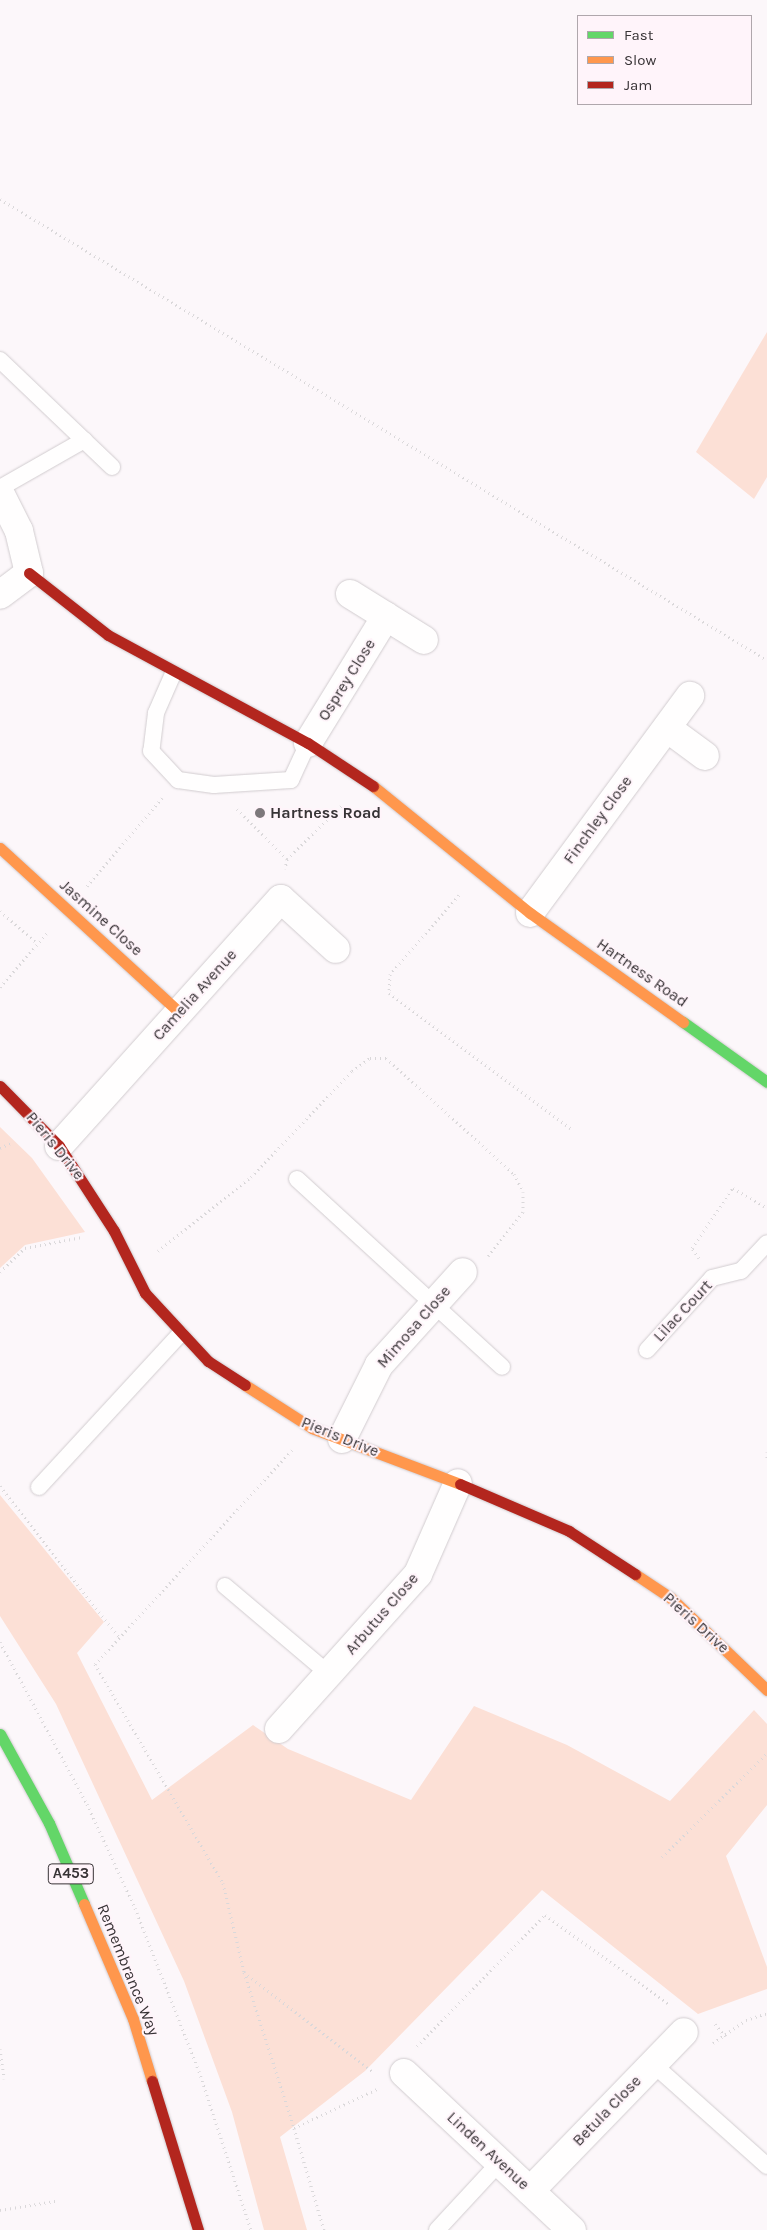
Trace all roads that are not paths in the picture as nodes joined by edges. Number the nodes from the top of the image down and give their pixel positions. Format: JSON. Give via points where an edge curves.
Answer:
{"nodes":[{"id":1,"x":0,"y":360,"type":"edge"},
{"id":2,"x":84,"y":440,"type":"junction"},
{"id":3,"x":112,"y":467,"type":"dead end"},
{"id":4,"x":0,"y":488,"type":"edge"},
{"id":5,"x":0,"y":493,"type":"edge"},
{"id":6,"x":28,"y":572,"type":"junction"},
{"id":7,"x":350,"y":594,"type":"dead end"},
{"id":8,"x":0,"y":595,"type":"edge"},
{"id":9,"x":386,"y":616,"type":"junction"},
{"id":10,"x":424,"y":640,"type":"dead end"},
{"id":11,"x":173,"y":674,"type":"junction"},
{"id":12,"x":690,"y":696,"type":"dead end"},
{"id":13,"x":667,"y":728,"type":"junction"},
{"id":14,"x":308,"y":743,"type":"junction"},
{"id":15,"x":705,"y":756,"type":"dead end"},
{"id":16,"x":0,"y":848,"type":"edge"},
{"id":17,"x":530,"y":913,"type":"junction"},
{"id":18,"x":336,"y":949,"type":"dead end"},
{"id":19,"x":180,"y":1012,"type":"junction"},
{"id":20,"x":767,"y":1082,"type":"edge"},
{"id":21,"x":0,"y":1086,"type":"edge"},
{"id":22,"x":59,"y":1146,"type":"junction"},
{"id":23,"x":297,"y":1179,"type":"dead end"},
{"id":24,"x":767,"y":1243,"type":"edge"},
{"id":25,"x":463,"y":1272,"type":"road end"},
{"id":26,"x":434,"y":1304,"type":"junction"},
{"id":27,"x":180,"y":1334,"type":"junction"},
{"id":28,"x":647,"y":1350,"type":"dead end"},
{"id":29,"x":502,"y":1366,"type":"dead end"},
{"id":30,"x":342,"y":1439,"type":"junction"},
{"id":31,"x":458,"y":1483,"type":"junction"},
{"id":32,"x":39,"y":1487,"type":"dead end"},
{"id":33,"x":224,"y":1586,"type":"dead end"},
{"id":34,"x":330,"y":1674,"type":"junction"},
{"id":35,"x":767,"y":1690,"type":"edge"},
{"id":36,"x":280,"y":1729,"type":"dead end"},
{"id":37,"x":0,"y":1734,"type":"edge"},
{"id":38,"x":690,"y":2028,"type":"road end"},
{"id":39,"x":653,"y":2064,"type":"junction"},
{"id":40,"x":400,"y":2069,"type":"road end"},
{"id":41,"x":500,"y":2162,"type":"junction"},
{"id":42,"x":767,"y":2166,"type":"edge"},
{"id":43,"x":530,"y":2191,"type":"junction"},
{"id":44,"x":198,"y":2230,"type":"edge"},
{"id":45,"x":437,"y":2230,"type":"edge"},
{"id":46,"x":572,"y":2230,"type":"edge"}],
"edges":[{"from":1,"to":2,"type":"lane"},
{"from":2,"to":3,"type":"lane"},
{"from":2,"to":4,"type":"lane"},
{"from":5,"to":6,"type":"street","via":[[19,531]]},
{"from":6,"to":8,"type":"street"},
{"from":6,"to":11,"type":"main road","name":"Hartness Road","via":[[108,635]]},
{"from":7,"to":9,"type":"street"},
{"from":9,"to":10,"type":"street"},
{"from":9,"to":14,"type":"street","name":"Osprey Close"},
{"from":11,"to":14,"type":"main road","name":"Hartness Road"},
{"from":11,"to":14,"type":"lane","via":[[156,714],[151,751],[178,780],[214,785],[291,780]]},
{"from":12,"to":13,"type":"street","name":"Finchley Close"},
{"from":13,"to":15,"type":"street"},
{"from":13,"to":17,"type":"street","name":"Finchley Close"},
{"from":14,"to":17,"type":"main road","name":"Hartness Road","via":[[366,781]]},
{"from":16,"to":19,"type":"main road","name":"Jasmine Close"},
{"from":17,"to":20,"type":"main road","name":"Hartness Road"},
{"from":18,"to":19,"type":"street","name":"Camelia Avenue","via":[[281,899]]},
{"from":19,"to":22,"type":"street","name":"Camelia Avenue"},
{"from":21,"to":22,"type":"main road","name":"Pieris Drive"},
{"from":22,"to":27,"type":"main road","name":"Pieris Drive","via":[[114,1231],[132,1272]]},
{"from":23,"to":26,"type":"lane"},
{"from":24,"to":28,"type":"lane","name":"Lilac Court","via":[[742,1271],[712,1278]]},
{"from":25,"to":26,"type":"street","name":"Mimosa Close"},
{"from":26,"to":29,"type":"lane"},
{"from":26,"to":30,"type":"street","name":"Mimosa Close","via":[[379,1364]]},
{"from":27,"to":30,"type":"main road","name":"Pieris Drive","via":[[238,1384],[312,1428]]},
{"from":27,"to":32,"type":"lane"},
{"from":30,"to":31,"type":"main road","name":"Pieris Drive"},
{"from":31,"to":34,"type":"street","name":"Arbutus Close","via":[[418,1574]]},
{"from":31,"to":35,"type":"main road","name":"Pieris Drive","via":[[510,1502],[623,1564],[671,1598]]},
{"from":33,"to":34,"type":"lane"},
{"from":34,"to":36,"type":"street","name":"Arbutus Close"},
{"from":37,"to":44,"type":"main road","name":"Remembrance Way","number":"A453","via":[[49,1823],[133,2019]]},
{"from":38,"to":39,"type":"street","name":"Betula Close"},
{"from":39,"to":42,"type":"lane"},
{"from":39,"to":43,"type":"street","name":"Betula Close"},
{"from":40,"to":41,"type":"street","name":"Linden Avenue"},
{"from":41,"to":43,"type":"street","name":"Linden Avenue"},
{"from":41,"to":45,"type":"lane"},
{"from":43,"to":46,"type":"street","name":"Linden Avenue"}]}
